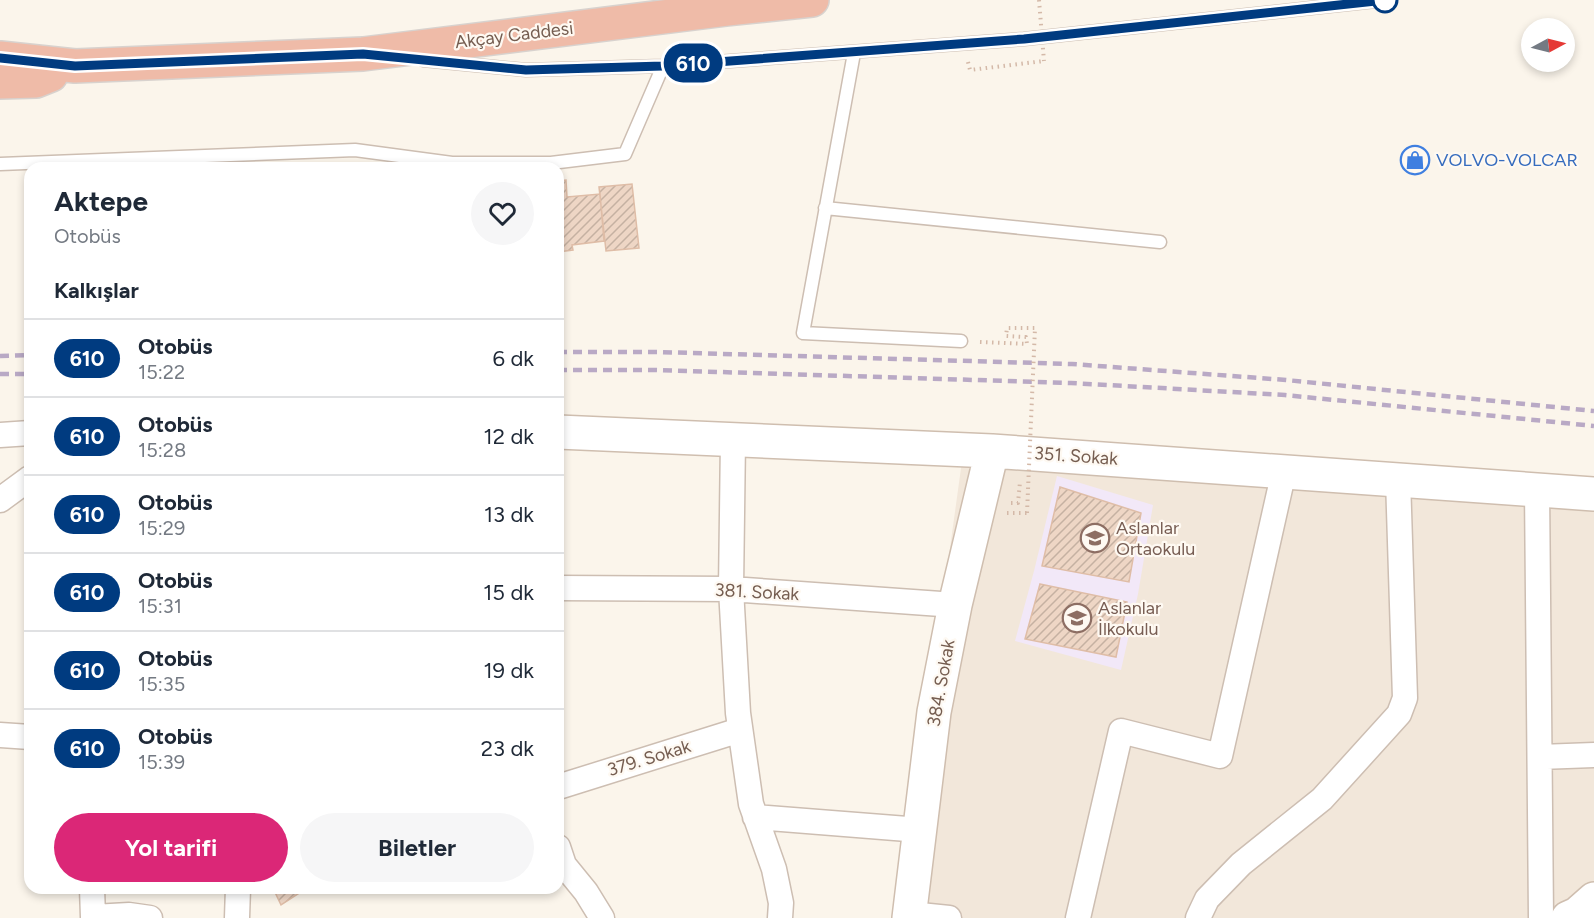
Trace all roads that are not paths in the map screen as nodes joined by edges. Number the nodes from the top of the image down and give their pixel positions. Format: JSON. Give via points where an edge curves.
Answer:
{"nodes":[{"id":1,"x":812,"y":0,"type":"edge"},
{"id":2,"x":1385,"y":0,"type":"edge"},
{"id":3,"x":854,"y":53,"type":"junction"},
{"id":4,"x":363,"y":54,"type":"junction"},
{"id":5,"x":0,"y":58,"type":"edge"},
{"id":6,"x":75,"y":66,"type":"junction"},
{"id":7,"x":663,"y":66,"type":"junction"},
{"id":8,"x":0,"y":82,"type":"edge"},
{"id":9,"x":51,"y":162,"type":"edge"},
{"id":10,"x":445,"y":162,"type":"edge"},
{"id":11,"x":559,"y":162,"type":"edge"},
{"id":12,"x":24,"y":163,"type":"edge"},
{"id":13,"x":0,"y":164,"type":"edge"},
{"id":14,"x":825,"y":208,"type":"junction"},
{"id":15,"x":1160,"y":242,"type":"dead end"},
{"id":16,"x":961,"y":341,"type":"road end"},
{"id":17,"x":564,"y":432,"type":"edge"},
{"id":18,"x":24,"y":433,"type":"edge"},
{"id":19,"x":0,"y":435,"type":"edge"},
{"id":20,"x":733,"y":439,"type":"junction"},
{"id":21,"x":992,"y":451,"type":"junction"},
{"id":22,"x":1284,"y":471,"type":"junction"},
{"id":23,"x":1398,"y":479,"type":"junction"},
{"id":24,"x":24,"y":482,"type":"edge"},
{"id":25,"x":1537,"y":489,"type":"junction"},
{"id":26,"x":1594,"y":494,"type":"edge"},
{"id":27,"x":0,"y":500,"type":"edge"},
{"id":28,"x":564,"y":588,"type":"edge"},
{"id":29,"x":731,"y":589,"type":"junction"},
{"id":30,"x":955,"y":605,"type":"junction"},
{"id":31,"x":740,"y":730,"type":"junction"},
{"id":32,"x":0,"y":735,"type":"edge"},
{"id":33,"x":24,"y":737,"type":"edge"},
{"id":34,"x":1594,"y":755,"type":"edge"},
{"id":35,"x":1539,"y":757,"type":"junction"},
{"id":36,"x":564,"y":785,"type":"edge"},
{"id":37,"x":755,"y":817,"type":"junction"},
{"id":38,"x":920,"y":830,"type":"junction"},
{"id":39,"x":564,"y":865,"type":"edge"},
{"id":40,"x":92,"y":894,"type":"edge"},
{"id":41,"x":238,"y":894,"type":"edge"},
{"id":42,"x":1594,"y":899,"type":"edge"},
{"id":43,"x":909,"y":916,"type":"edge"},
{"id":44,"x":150,"y":918,"type":"edge"},
{"id":45,"x":237,"y":918,"type":"edge"},
{"id":46,"x":602,"y":918,"type":"edge"},
{"id":47,"x":780,"y":918,"type":"edge"},
{"id":48,"x":949,"y":918,"type":"edge"},
{"id":49,"x":1078,"y":918,"type":"edge"},
{"id":50,"x":1198,"y":918,"type":"edge"},
{"id":51,"x":1541,"y":918,"type":"edge"},
{"id":52,"x":1568,"y":918,"type":"edge"}],
"edges":[{"from":1,"to":4,"type":"highway","name":"Akçay Caddesi"},
{"from":2,"to":3,"type":"lane"},
{"from":3,"to":7,"type":"lane"},
{"from":3,"to":14,"type":"lane"},
{"from":4,"to":6,"type":"highway","name":"Akçay Caddesi"},
{"from":4,"to":7,"type":"lane","via":[[526,70]]},
{"from":5,"to":6,"type":"highway","name":"Akçay Caddesi"},
{"from":6,"to":8,"type":"highway","via":[[36,81]]},
{"from":7,"to":11,"type":"lane","via":[[625,154]]},
{"from":9,"to":10,"type":"lane","via":[[355,150]]},
{"from":12,"to":13,"type":"lane"},
{"from":14,"to":15,"type":"lane"},
{"from":14,"to":16,"type":"lane","via":[[803,333]]},
{"from":17,"to":20,"type":"street","name":"351. Sokak"},
{"from":18,"to":19,"type":"street"},
{"from":20,"to":21,"type":"street","name":"351. Sokak"},
{"from":20,"to":29,"type":"street"},
{"from":21,"to":22,"type":"street","name":"351. Sokak"},
{"from":21,"to":30,"type":"street","name":"384. Sokak"},
{"from":22,"to":23,"type":"street","name":"351. Sokak"},
{"from":22,"to":49,"type":"street","via":[[1220,756],[1121,731]]},
{"from":23,"to":25,"type":"street","name":"351. Sokak"},
{"from":23,"to":50,"type":"street","via":[[1405,698],[1399,714],[1322,799],[1240,864],[1207,899]]},
{"from":24,"to":27,"type":"street"},
{"from":25,"to":26,"type":"street","name":"351. Sokak"},
{"from":25,"to":35,"type":"street"},
{"from":28,"to":29,"type":"street","name":"381. Sokak"},
{"from":29,"to":30,"type":"street","name":"381. Sokak"},
{"from":29,"to":31,"type":"street"},
{"from":30,"to":38,"type":"street","name":"384. Sokak","via":[[934,712]]},
{"from":31,"to":36,"type":"street","name":"379. Sokak"},
{"from":31,"to":37,"type":"street"},
{"from":32,"to":33,"type":"street"},
{"from":34,"to":35,"type":"street"},
{"from":35,"to":51,"type":"street"},
{"from":37,"to":38,"type":"street"},
{"from":37,"to":47,"type":"street","via":[[774,869]]},
{"from":38,"to":43,"type":"street","name":"384. Sokak"},
{"from":39,"to":46,"type":"street"},
{"from":40,"to":44,"type":"street","via":[[93,917]]},
{"from":41,"to":45,"type":"street"},
{"from":42,"to":52,"type":"street"},
{"from":43,"to":48,"type":"street"}]}
